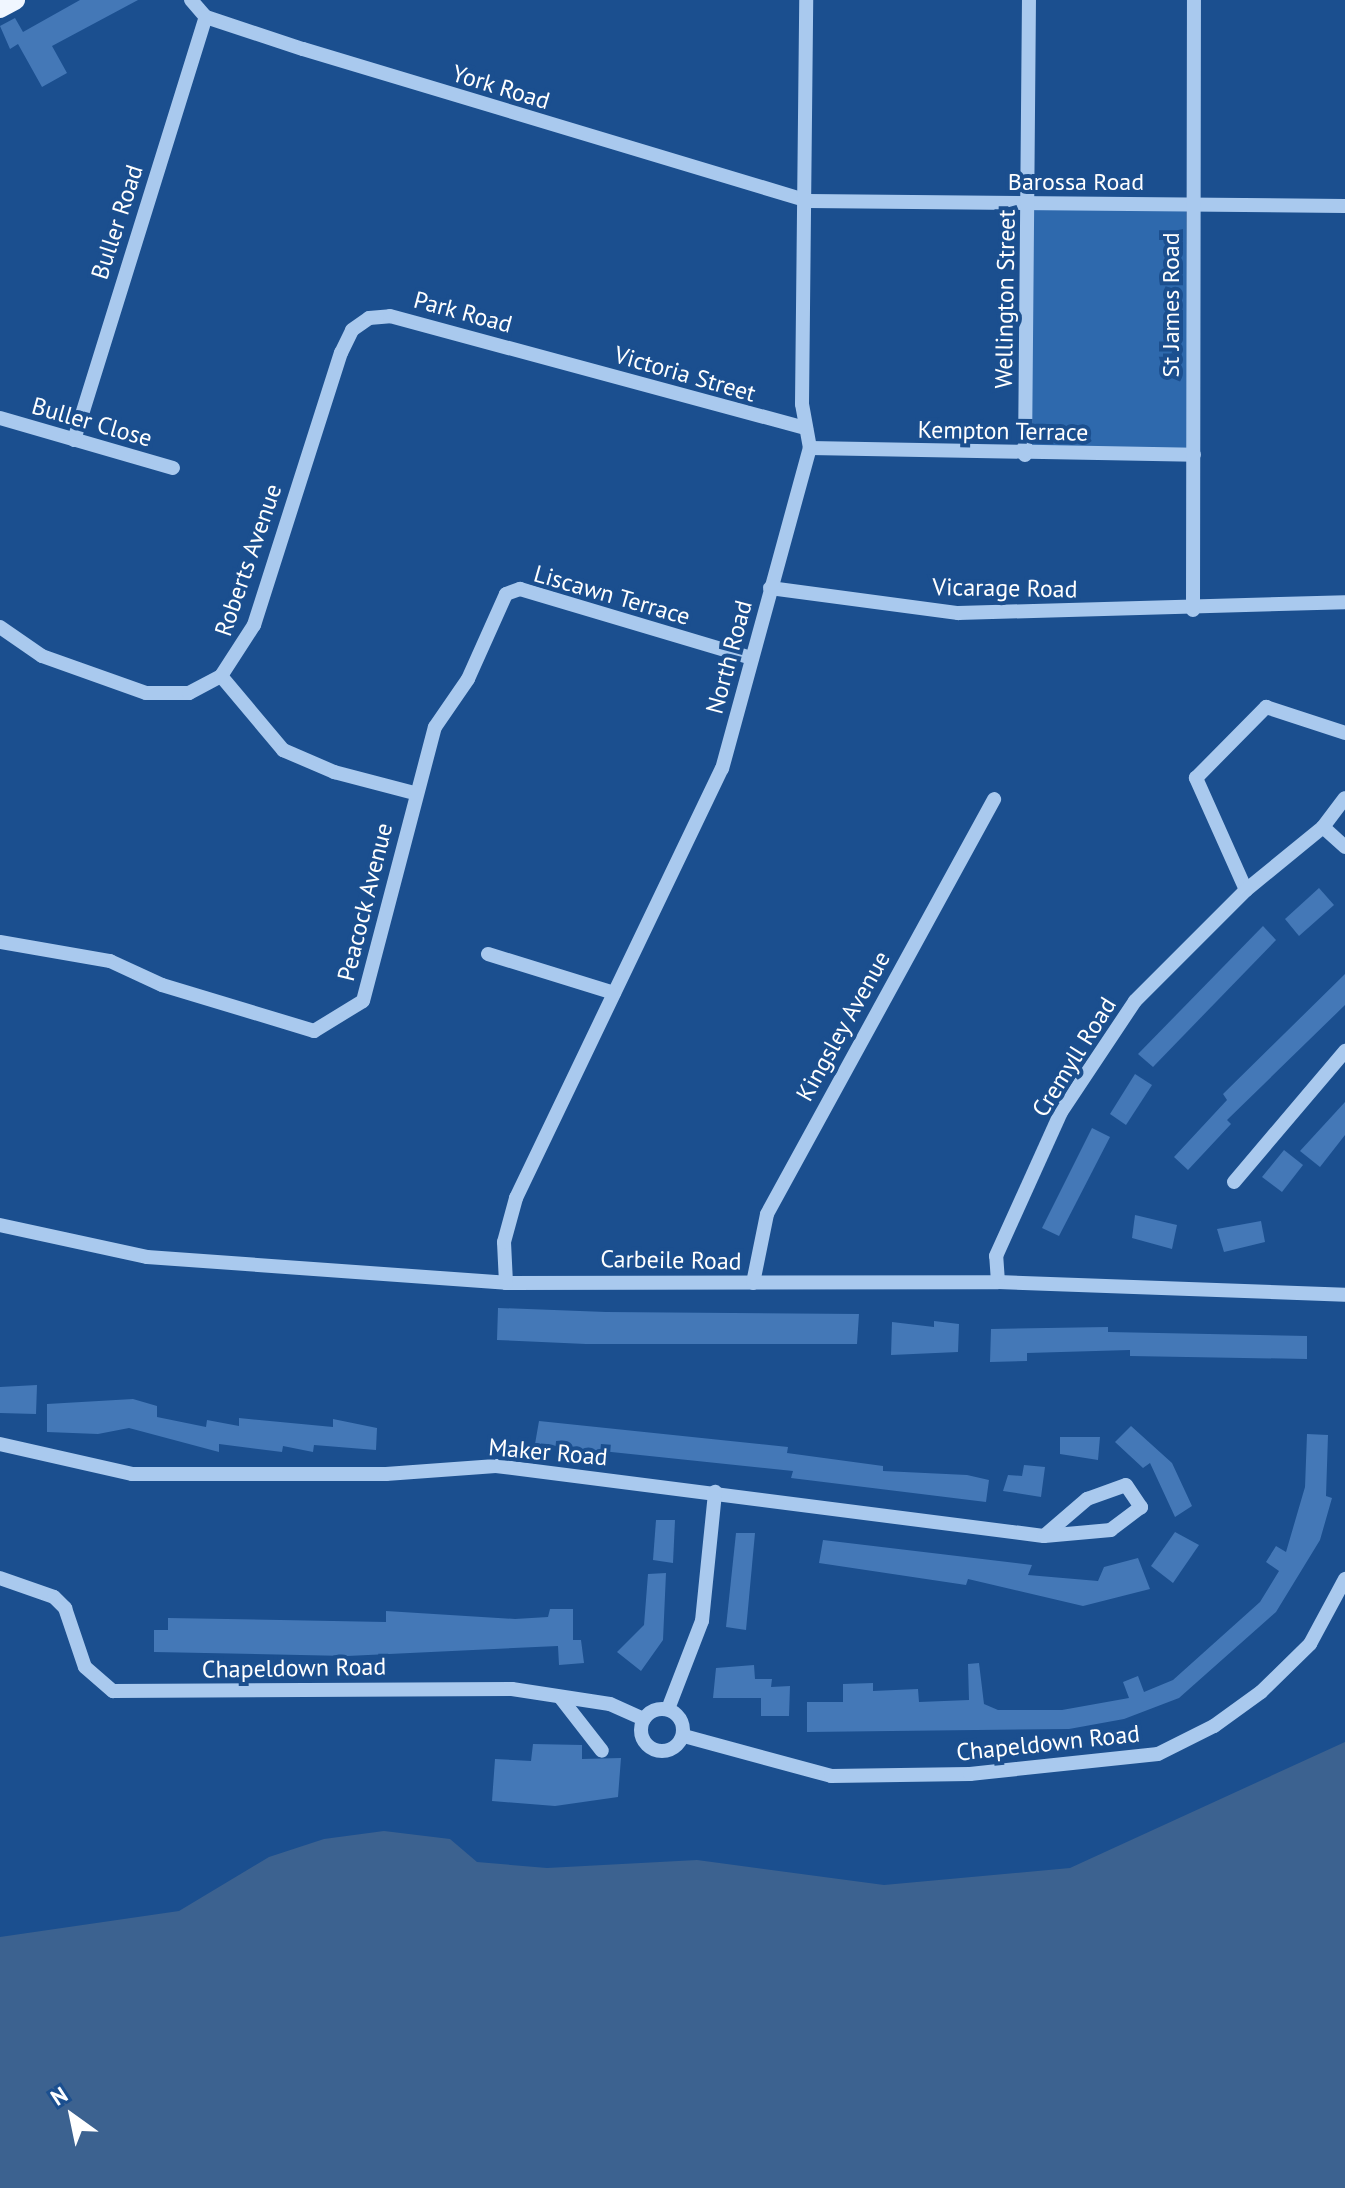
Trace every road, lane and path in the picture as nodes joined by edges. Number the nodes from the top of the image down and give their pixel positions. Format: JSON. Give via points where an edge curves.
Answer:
{"nodes":[{"id":1,"x":15,"y":0,"type":"edge"},
{"id":2,"x":191,"y":0,"type":"edge"},
{"id":3,"x":806,"y":0,"type":"edge"},
{"id":4,"x":1029,"y":0,"type":"edge"},
{"id":5,"x":1194,"y":0,"type":"edge"},
{"id":6,"x":0,"y":8,"type":"edge"},
{"id":7,"x":206,"y":17,"type":"junction"},
{"id":8,"x":808,"y":201,"type":"junction"},
{"id":9,"x":1028,"y":204,"type":"junction"},
{"id":10,"x":1193,"y":205,"type":"junction"},
{"id":11,"x":1345,"y":206,"type":"edge"},
{"id":12,"x":552,"y":359,"type":"joint"},
{"id":13,"x":0,"y":418,"type":"edge"},
{"id":14,"x":806,"y":428,"type":"junction"},
{"id":15,"x":74,"y":440,"type":"junction"},
{"id":16,"x":810,"y":448,"type":"junction"},
{"id":17,"x":306,"y":452,"type":"joint"},
{"id":18,"x":1025,"y":455,"type":"junction"},
{"id":19,"x":1194,"y":455,"type":"junction"},
{"id":20,"x":173,"y":468,"type":"dead end"},
{"id":21,"x":770,"y":588,"type":"junction"},
{"id":22,"x":506,"y":594,"type":"joint"},
{"id":23,"x":1345,"y":602,"type":"edge"},
{"id":24,"x":1193,"y":610,"type":"junction"},
{"id":25,"x":0,"y":627,"type":"edge"},
{"id":26,"x":752,"y":658,"type":"junction"},
{"id":27,"x":221,"y":676,"type":"junction"},
{"id":28,"x":1345,"y":733,"type":"edge"},
{"id":29,"x":414,"y":793,"type":"junction"},
{"id":30,"x":1345,"y":798,"type":"edge"},
{"id":31,"x":994,"y":799,"type":"dead end"},
{"id":32,"x":1323,"y":827,"type":"junction"},
{"id":33,"x":1345,"y":847,"type":"edge"},
{"id":34,"x":1246,"y":890,"type":"junction"},
{"id":35,"x":0,"y":942,"type":"edge"},
{"id":36,"x":488,"y":954,"type":"dead end"},
{"id":37,"x":614,"y":993,"type":"junction"},
{"id":38,"x":1345,"y":1051,"type":"edge"},
{"id":39,"x":1234,"y":1182,"type":"dead end"},
{"id":40,"x":0,"y":1225,"type":"edge"},
{"id":41,"x":998,"y":1282,"type":"junction"},
{"id":42,"x":506,"y":1283,"type":"junction"},
{"id":43,"x":753,"y":1283,"type":"junction"},
{"id":44,"x":1345,"y":1295,"type":"edge"},
{"id":45,"x":0,"y":1444,"type":"edge"},
{"id":46,"x":715,"y":1492,"type":"junction"},
{"id":47,"x":1044,"y":1536,"type":"junction"},
{"id":48,"x":0,"y":1578,"type":"edge"},
{"id":49,"x":1345,"y":1579,"type":"edge"},
{"id":50,"x":560,"y":1697,"type":"junction"},
{"id":51,"x":668,"y":1709,"type":"junction"},
{"id":52,"x":644,"y":1719,"type":"junction"},
{"id":53,"x":684,"y":1736,"type":"junction"},
{"id":54,"x":602,"y":1751,"type":"dead end"}],
"edges":[{"from":1,"to":6,"type":"main road"},
{"from":2,"to":7,"type":"street"},
{"from":3,"to":8,"type":"street","name":"North Road"},
{"from":4,"to":9,"type":"street","name":"Wellington Street"},
{"from":5,"to":10,"type":"street","name":"St James Road"},
{"from":7,"to":8,"type":"street","name":"York Road"},
{"from":7,"to":15,"type":"street","name":"Buller Road"},
{"from":8,"to":9,"type":"street","name":"Barossa Road"},
{"from":8,"to":14,"type":"street","name":"North Road"},
{"from":9,"to":10,"type":"street","name":"Barossa Road"},
{"from":9,"to":18,"type":"street","name":"Wellington Street"},
{"from":10,"to":11,"type":"street","name":"Barossa Road"},
{"from":10,"to":19,"type":"street","name":"St James Road"},
{"from":12,"to":14,"type":"street","name":"Victoria Street"},
{"from":12,"to":17,"type":"street","name":"Park Road","via":[[390,316],[369,318],[352,330],[341,353]]},
{"from":13,"to":15,"type":"street","name":"Buller Close"},
{"from":14,"to":16,"type":"street","name":"North Road"},
{"from":15,"to":20,"type":"street","name":"Buller Close"},
{"from":16,"to":18,"type":"street","name":"Kempton Terrace"},
{"from":16,"to":21,"type":"street","name":"North Road"},
{"from":17,"to":27,"type":"street","name":"Roberts Avenue","via":[[254,625]]},
{"from":18,"to":19,"type":"street","name":"Kempton Terrace"},
{"from":19,"to":24,"type":"street","name":"St James Road"},
{"from":21,"to":24,"type":"street","name":"Vicarage Road","via":[[958,613]]},
{"from":21,"to":26,"type":"street","name":"North Road"},
{"from":22,"to":26,"type":"street","name":"Liscawn Terrace","via":[[520,589]]},
{"from":22,"to":29,"type":"street","name":"Peacock Avenue","via":[[468,679],[435,727]]},
{"from":23,"to":24,"type":"street","name":"Vicarage Road"},
{"from":25,"to":27,"type":"street","via":[[42,656],[146,693],[189,693]]},
{"from":26,"to":37,"type":"street","name":"North Road","via":[[722,769]]},
{"from":27,"to":29,"type":"street","via":[[283,750],[334,772]]},
{"from":28,"to":34,"type":"street","via":[[1266,707],[1196,778]]},
{"from":29,"to":35,"type":"street","name":"Peacock Avenue","via":[[363,1001],[314,1031],[162,985],[110,961]]},
{"from":30,"to":32,"type":"street","name":"Cremyll Road"},
{"from":31,"to":43,"type":"street","name":"Kingsley Avenue","via":[[767,1214]]},
{"from":32,"to":33,"type":"street"},
{"from":32,"to":34,"type":"street","name":"Cremyll Road"},
{"from":34,"to":41,"type":"street","name":"Cremyll Road","via":[[1135,1001],[1061,1112],[996,1256]]},
{"from":36,"to":37,"type":"street"},
{"from":37,"to":42,"type":"street","name":"North Road","via":[[516,1198],[504,1242]]},
{"from":38,"to":39,"type":"street"},
{"from":40,"to":42,"type":"street","name":"Carbeile Road","via":[[162,1259]]},
{"from":41,"to":43,"type":"street","name":"Carbeile Road"},
{"from":41,"to":44,"type":"street","name":"Carbeile Road"},
{"from":42,"to":43,"type":"street","name":"Carbeile Road"},
{"from":45,"to":46,"type":"street","name":"Maker Road","via":[[132,1474],[386,1474],[496,1466]]},
{"from":46,"to":47,"type":"street","name":"Maker Road"},
{"from":46,"to":51,"type":"street","via":[[702,1621]]},
{"from":47,"to":47,"type":"street","name":"Maker Road","via":[[1087,1499],[1126,1485],[1141,1507],[1111,1530]]},
{"from":48,"to":50,"type":"street","name":"Chapeldown Road","via":[[54,1597],[65,1608],[85,1667],[113,1691],[512,1689]]},
{"from":49,"to":53,"type":"street","name":"Chapeldown Road","via":[[1310,1644],[1261,1692],[1214,1726],[1158,1754],[985,1773],[831,1776]]},
{"from":50,"to":52,"type":"street","name":"Chapeldown Road","via":[[610,1704]]},
{"from":50,"to":54,"type":"street"},
{"from":51,"to":52,"type":"street"},
{"from":51,"to":53,"type":"street","via":[[680,1718]]},
{"from":52,"to":53,"type":"street","via":[[643,1738],[653,1749],[667,1750]]}]}
